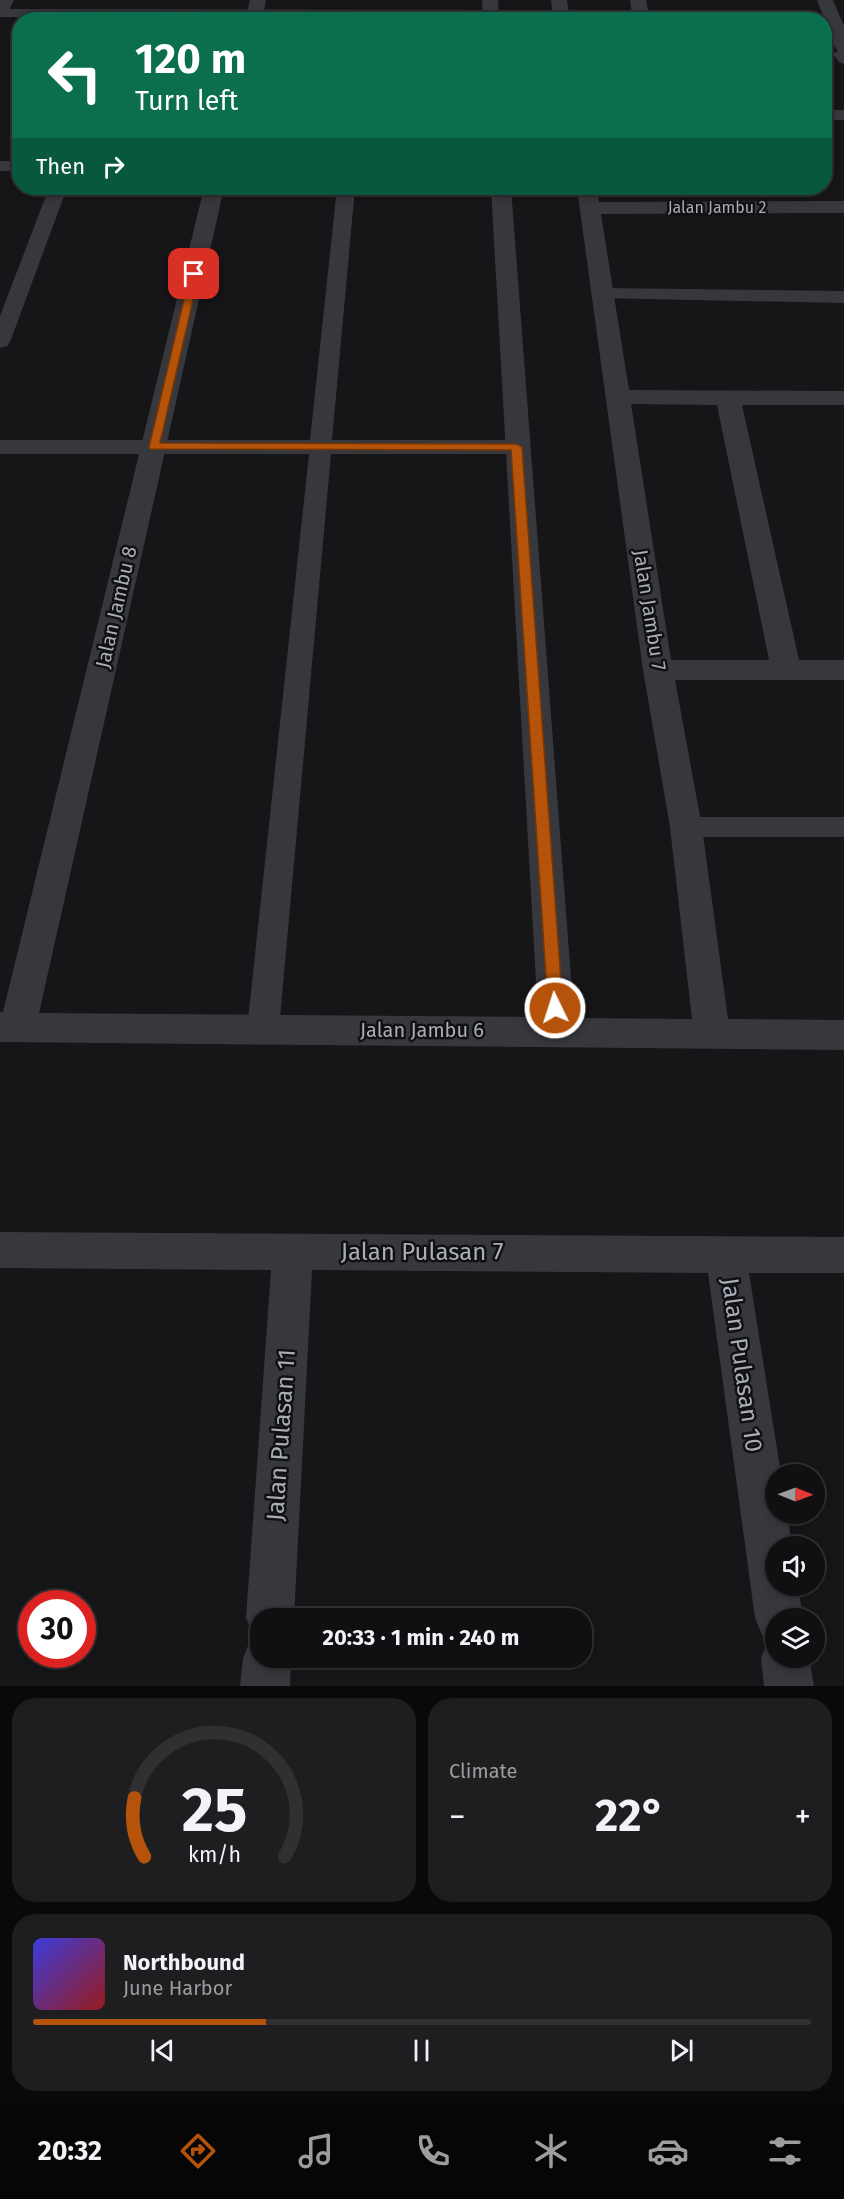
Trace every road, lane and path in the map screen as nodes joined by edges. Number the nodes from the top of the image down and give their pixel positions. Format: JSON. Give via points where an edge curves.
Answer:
{"nodes":[{"id":1,"x":6,"y":0,"type":"edge"},
{"id":2,"x":255,"y":11,"type":"edge"},
{"id":3,"x":364,"y":11,"type":"edge"},
{"id":4,"x":490,"y":11,"type":"edge"},
{"id":5,"x":233,"y":12,"type":"edge"},
{"id":6,"x":0,"y":13,"type":"edge"},
{"id":7,"x":832,"y":25,"type":"edge"},
{"id":8,"x":840,"y":54,"type":"edge"},
{"id":9,"x":55,"y":195,"type":"edge"},
{"id":10,"x":212,"y":195,"type":"edge"},
{"id":11,"x":345,"y":195,"type":"edge"},
{"id":12,"x":501,"y":195,"type":"edge"},
{"id":13,"x":589,"y":198,"type":"edge"},
{"id":14,"x":844,"y":207,"type":"edge"},
{"id":15,"x":604,"y":294,"type":"junction"},
{"id":16,"x":844,"y":297,"type":"edge"},
{"id":17,"x":0,"y":342,"type":"edge"},
{"id":18,"x":618,"y":397,"type":"junction"},
{"id":19,"x":728,"y":398,"type":"junction"},
{"id":20,"x":844,"y":398,"type":"edge"},
{"id":21,"x":0,"y":447,"type":"edge"},
{"id":22,"x":154,"y":447,"type":"junction"},
{"id":23,"x":321,"y":447,"type":"junction"},
{"id":24,"x":516,"y":447,"type":"junction"},
{"id":25,"x":658,"y":670,"type":"junction"},
{"id":26,"x":786,"y":670,"type":"junction"},
{"id":27,"x":844,"y":670,"type":"edge"},
{"id":28,"x":686,"y":827,"type":"junction"},
{"id":29,"x":844,"y":827,"type":"edge"},
{"id":30,"x":9,"y":1027,"type":"edge"},
{"id":31,"x":262,"y":1029,"type":"junction"},
{"id":32,"x":557,"y":1031,"type":"junction"},
{"id":33,"x":712,"y":1033,"type":"junction"},
{"id":34,"x":844,"y":1035,"type":"edge"},
{"id":35,"x":0,"y":1250,"type":"edge"},
{"id":36,"x":293,"y":1251,"type":"junction"},
{"id":37,"x":726,"y":1254,"type":"junction"},
{"id":38,"x":844,"y":1255,"type":"edge"},
{"id":39,"x":271,"y":1608,"type":"edge"},
{"id":40,"x":778,"y":1608,"type":"edge"},
{"id":41,"x":266,"y":1668,"type":"edge"},
{"id":42,"x":786,"y":1668,"type":"edge"},
{"id":43,"x":265,"y":1686,"type":"edge"},
{"id":44,"x":789,"y":1686,"type":"edge"}],
"edges":[{"from":1,"to":6,"type":"street"},
{"from":2,"to":3,"type":"lane"},
{"from":2,"to":5,"type":"lane"},
{"from":3,"to":4,"type":"lane"},
{"from":7,"to":8,"type":"street"},
{"from":9,"to":17,"type":"lane"},
{"from":10,"to":22,"type":"street","name":"Jalan Jambu 8"},
{"from":11,"to":23,"type":"lane"},
{"from":12,"to":24,"type":"street"},
{"from":13,"to":14,"type":"street","name":"Jalan Jambu 2"},
{"from":13,"to":15,"type":"street","name":"Jalan Jambu 7"},
{"from":15,"to":16,"type":"lane"},
{"from":15,"to":18,"type":"street","name":"Jalan Jambu 7"},
{"from":18,"to":19,"type":"street"},
{"from":18,"to":25,"type":"street","name":"Jalan Jambu 7"},
{"from":19,"to":20,"type":"street"},
{"from":19,"to":26,"type":"street"},
{"from":21,"to":22,"type":"lane"},
{"from":22,"to":23,"type":"lane"},
{"from":22,"to":30,"type":"street","name":"Jalan Jambu 8"},
{"from":23,"to":24,"type":"lane"},
{"from":23,"to":31,"type":"lane"},
{"from":24,"to":32,"type":"street"},
{"from":25,"to":26,"type":"street"},
{"from":25,"to":28,"type":"street","name":"Jalan Jambu 7"},
{"from":26,"to":27,"type":"street"},
{"from":28,"to":29,"type":"lane"},
{"from":28,"to":33,"type":"street","name":"Jalan Jambu 7"},
{"from":30,"to":31,"type":"street","name":"Jalan Jambu 6"},
{"from":31,"to":32,"type":"street","name":"Jalan Jambu 6"},
{"from":32,"to":33,"type":"street","name":"Jalan Jambu 6"},
{"from":33,"to":34,"type":"street","name":"Jalan Jambu 6"},
{"from":35,"to":36,"type":"street","name":"Jalan Pulasan 7"},
{"from":36,"to":37,"type":"street","name":"Jalan Pulasan 7"},
{"from":36,"to":39,"type":"street","name":"Jalan Pulasan 11"},
{"from":37,"to":38,"type":"street","name":"Jalan Pulasan 7"},
{"from":37,"to":40,"type":"street","name":"Jalan Pulasan 10"},
{"from":41,"to":43,"type":"street"},
{"from":42,"to":44,"type":"street"}]}
